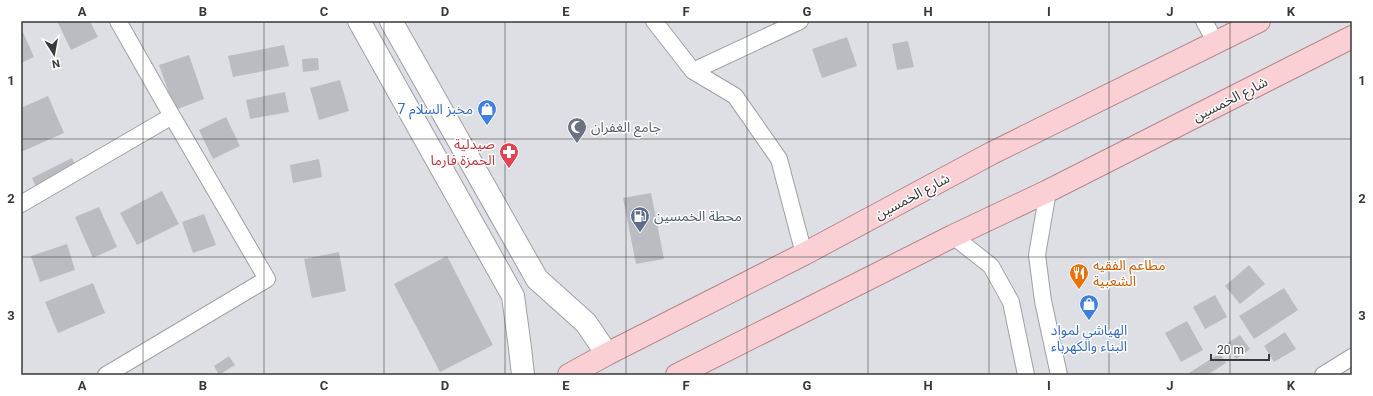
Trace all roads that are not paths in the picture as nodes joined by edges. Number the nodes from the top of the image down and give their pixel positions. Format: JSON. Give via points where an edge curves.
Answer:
{"nodes":[{"id":1,"x":118,"y":21,"type":"edge"},
{"id":2,"x":359,"y":21,"type":"edge"},
{"id":3,"x":391,"y":21,"type":"edge"},
{"id":4,"x":654,"y":21,"type":"edge"},
{"id":5,"x":800,"y":21,"type":"edge"},
{"id":6,"x":1204,"y":21,"type":"edge"},
{"id":7,"x":1258,"y":21,"type":"edge"},
{"id":8,"x":1352,"y":38,"type":"edge"},
{"id":9,"x":1216,"y":43,"type":"junction"},
{"id":10,"x":693,"y":71,"type":"junction"},
{"id":11,"x":172,"y":116,"type":"junction"},
{"id":12,"x":1048,"y":191,"type":"junction"},
{"id":13,"x":21,"y":204,"type":"edge"},
{"id":14,"x":953,"y":236,"type":"junction"},
{"id":15,"x":804,"y":254,"type":"junction"},
{"id":16,"x":608,"y":354,"type":"junction"},
{"id":17,"x":1352,"y":357,"type":"edge"},
{"id":18,"x":106,"y":375,"type":"edge"},
{"id":19,"x":523,"y":375,"type":"edge"},
{"id":20,"x":568,"y":375,"type":"edge"},
{"id":21,"x":677,"y":375,"type":"edge"},
{"id":22,"x":1026,"y":375,"type":"edge"},
{"id":23,"x":1059,"y":375,"type":"edge"},
{"id":24,"x":1323,"y":375,"type":"edge"}],
"edges":[{"from":1,"to":11,"type":"street"},
{"from":2,"to":19,"type":"street","via":[[513,296]]},
{"from":3,"to":16,"type":"street","via":[[537,279],[586,323]]},
{"from":4,"to":10,"type":"street"},
{"from":5,"to":10,"type":"street"},
{"from":6,"to":9,"type":"street"},
{"from":7,"to":9,"type":"main road","name":"شارع الخمسين"},
{"from":8,"to":12,"type":"main road","name":"شارع الخمسين"},
{"from":9,"to":15,"type":"main road","name":"شارع الخمسين","via":[[992,153]]},
{"from":10,"to":15,"type":"street","via":[[735,96],[779,160]]},
{"from":11,"to":13,"type":"street"},
{"from":11,"to":18,"type":"street","via":[[268,279]]},
{"from":12,"to":14,"type":"main road","name":"شارع الخمسين"},
{"from":12,"to":23,"type":"street","via":[[1037,255],[1043,301]]},
{"from":14,"to":21,"type":"main road","name":"شارع الخمسين"},
{"from":14,"to":22,"type":"street","via":[[991,266],[1011,302]]},
{"from":15,"to":16,"type":"main road","name":"شارع الخمسين"},
{"from":16,"to":20,"type":"main road","name":"شارع الخمسين"},
{"from":17,"to":24,"type":"street"}]}
